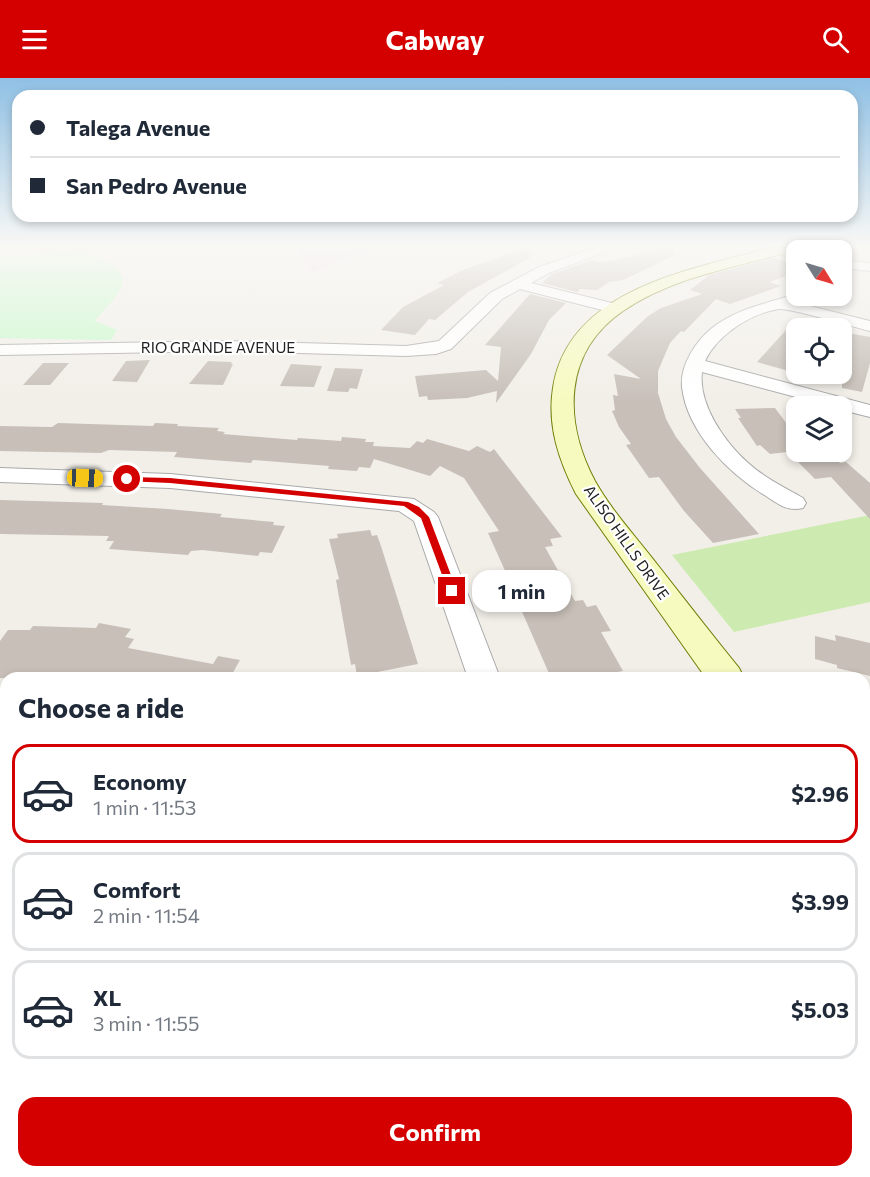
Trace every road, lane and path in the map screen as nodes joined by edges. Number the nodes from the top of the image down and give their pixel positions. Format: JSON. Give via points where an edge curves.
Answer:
{"nodes":[{"id":1,"x":492,"y":299,"type":"edge"},
{"id":2,"x":579,"y":299,"type":"edge"},
{"id":3,"x":631,"y":299,"type":"edge"},
{"id":4,"x":786,"y":302,"type":"edge"},
{"id":5,"x":781,"y":304,"type":"junction"},
{"id":6,"x":614,"y":308,"type":"junction"},
{"id":7,"x":870,"y":326,"type":"edge"},
{"id":8,"x":0,"y":350,"type":"edge"},
{"id":9,"x":695,"y":364,"type":"junction"},
{"id":10,"x":870,"y":411,"type":"edge"},
{"id":11,"x":0,"y":475,"type":"edge"},
{"id":12,"x":794,"y":503,"type":"dead end"},
{"id":13,"x":482,"y":672,"type":"edge"},
{"id":14,"x":722,"y":672,"type":"edge"}],
"edges":[{"from":1,"to":8,"type":"street","name":"RIO GRANDE AVENUE","via":[[451,341],[436,349],[226,346]]},
{"from":2,"to":6,"type":"street"},
{"from":3,"to":6,"type":"street","name":"ALISO HILLS DRIVE"},
{"from":4,"to":5,"type":"street"},
{"from":5,"to":7,"type":"street"},
{"from":5,"to":9,"type":"street","via":[[721,330],[704,347]]},
{"from":6,"to":14,"type":"street","name":"ALISO HILLS DRIVE","via":[[590,328],[571,356],[561,388],[569,446],[576,467],[607,518]]},
{"from":9,"to":10,"type":"street"},
{"from":9,"to":12,"type":"street","via":[[692,385],[715,437],[740,467]]},
{"from":11,"to":13,"type":"street","via":[[170,481],[393,501],[416,509],[425,517]]}]}
